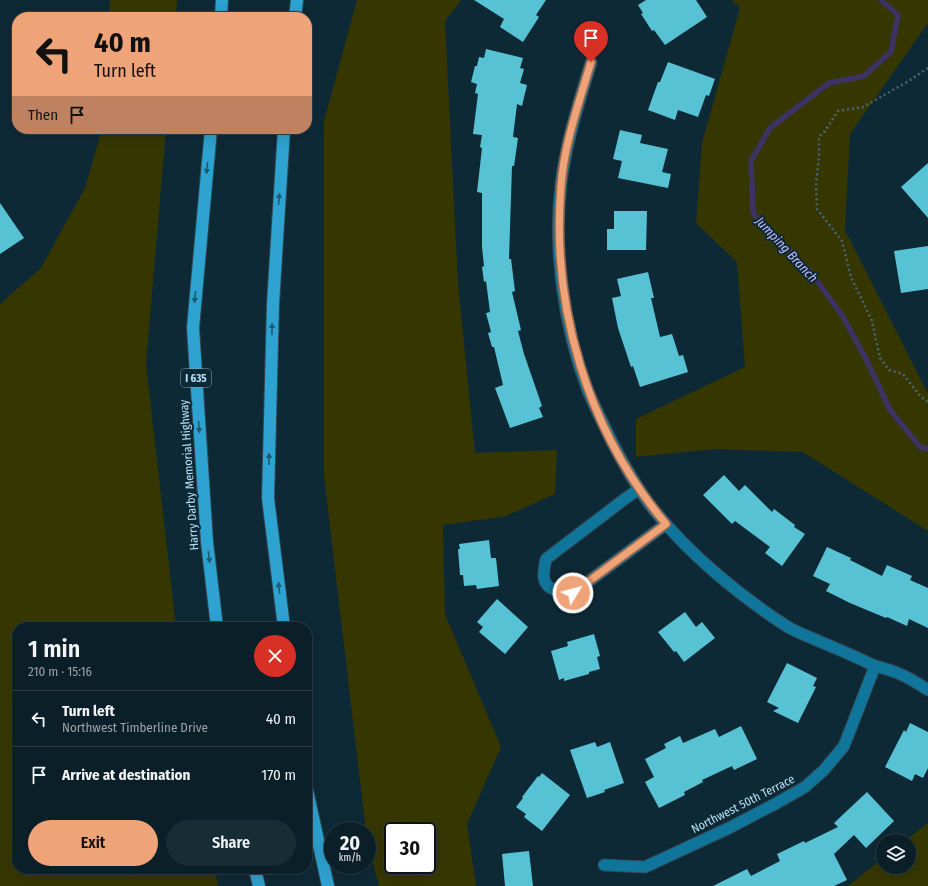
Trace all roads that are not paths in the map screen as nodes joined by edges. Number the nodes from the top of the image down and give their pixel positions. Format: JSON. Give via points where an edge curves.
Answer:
{"nodes":[{"id":1,"x":222,"y":0,"type":"edge"},
{"id":2,"x":297,"y":0,"type":"edge"},
{"id":3,"x":221,"y":12,"type":"edge"},
{"id":4,"x":296,"y":12,"type":"edge"},
{"id":5,"x":591,"y":62,"type":"dead end"},
{"id":6,"x":210,"y":134,"type":"edge"},
{"id":7,"x":284,"y":134,"type":"edge"},
{"id":8,"x":639,"y":489,"type":"junction"},
{"id":9,"x":666,"y":524,"type":"junction"},
{"id":10,"x":216,"y":622,"type":"edge"},
{"id":11,"x":283,"y":622,"type":"edge"},
{"id":12,"x":875,"y":666,"type":"junction"},
{"id":13,"x":928,"y":690,"type":"edge"},
{"id":14,"x":312,"y":813,"type":"edge"},
{"id":15,"x":604,"y":865,"type":"dead end"},
{"id":16,"x":256,"y":874,"type":"edge"},
{"id":17,"x":259,"y":886,"type":"edge"},
{"id":18,"x":328,"y":886,"type":"edge"}],
"edges":[{"from":1,"to":3,"type":"highway"},
{"from":2,"to":4,"type":"highway"},
{"from":5,"to":8,"type":"street","via":[[567,147],[561,184],[559,224],[563,286],[568,320],[588,392],[620,458]]},
{"from":6,"to":10,"type":"highway","name":"Harry Darby Memorial Highway","number":"I 635","one_way":true,"via":[[192,328],[207,542]]},
{"from":11,"to":7,"type":"highway","one_way":true,"via":[[268,498],[273,304]]},
{"from":8,"to":9,"type":"street"},
{"from":8,"to":9,"type":"street","via":[[546,558],[544,578],[548,586],[560,592],[573,593]]},
{"from":9,"to":12,"type":"street","via":[[726,580],[790,628]]},
{"from":12,"to":13,"type":"street","via":[[900,674]]},
{"from":12,"to":15,"type":"street","name":"Northwest 50th Terrace","via":[[844,746],[824,770],[805,787],[645,867]]},
{"from":14,"to":18,"type":"highway"},
{"from":16,"to":17,"type":"highway"}]}
